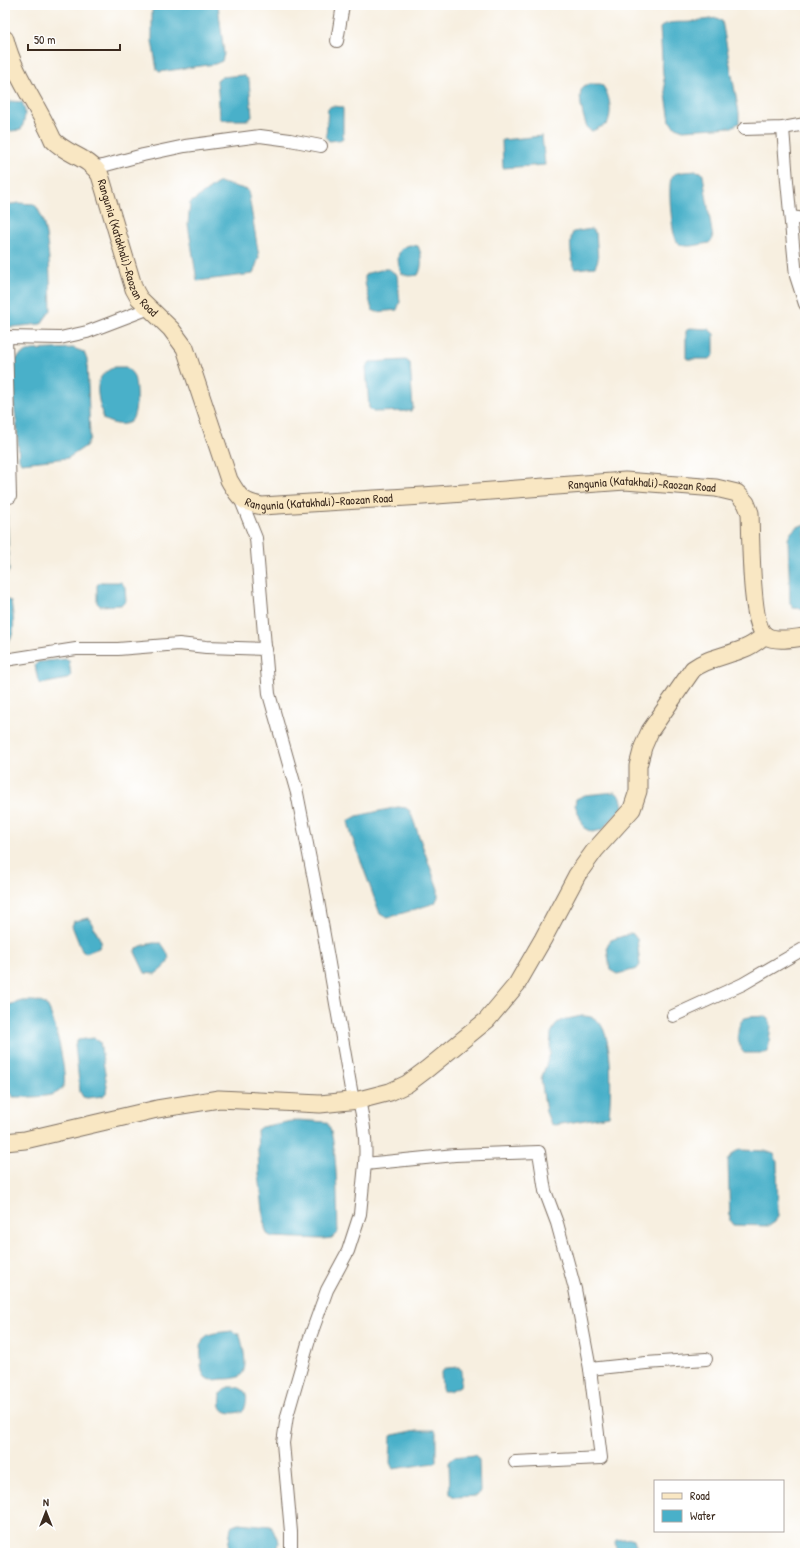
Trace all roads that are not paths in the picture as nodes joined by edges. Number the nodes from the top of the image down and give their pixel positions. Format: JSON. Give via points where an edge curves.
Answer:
{"nodes":[{"id":1,"x":342,"y":5,"type":"edge"},
{"id":2,"x":5,"y":39,"type":"edge"},
{"id":3,"x":337,"y":41,"type":"dead end"},
{"id":4,"x":805,"y":124,"type":"edge"},
{"id":5,"x":783,"y":128,"type":"junction"},
{"id":6,"x":744,"y":130,"type":"dead end"},
{"id":7,"x":321,"y":146,"type":"dead end"},
{"id":8,"x":95,"y":168,"type":"junction"},
{"id":9,"x":791,"y":217,"type":"junction"},
{"id":10,"x":805,"y":220,"type":"edge"},
{"id":11,"x":805,"y":304,"type":"edge"},
{"id":12,"x":150,"y":308,"type":"junction"},
{"id":13,"x":6,"y":337,"type":"edge"},
{"id":14,"x":10,"y":497,"type":"dead end"},
{"id":15,"x":240,"y":498,"type":"junction"},
{"id":16,"x":764,"y":636,"type":"junction"},
{"id":17,"x":805,"y":636,"type":"edge"},
{"id":18,"x":266,"y":649,"type":"junction"},
{"id":19,"x":5,"y":660,"type":"edge"},
{"id":20,"x":805,"y":948,"type":"edge"},
{"id":21,"x":673,"y":1016,"type":"dead end"},
{"id":22,"x":356,"y":1100,"type":"junction"},
{"id":23,"x":5,"y":1142,"type":"edge"},
{"id":24,"x":365,"y":1164,"type":"junction"},
{"id":25,"x":706,"y":1359,"type":"dead end"},
{"id":26,"x":590,"y":1369,"type":"junction"},
{"id":27,"x":515,"y":1462,"type":"dead end"},
{"id":28,"x":291,"y":1553,"type":"edge"}],
"edges":[{"from":1,"to":3,"type":"street"},
{"from":2,"to":8,"type":"main road","name":"Rangunia (Katakhali)-Raozan Road","via":[[16,72],[53,140]]},
{"from":4,"to":5,"type":"street"},
{"from":5,"to":6,"type":"street"},
{"from":5,"to":9,"type":"street"},
{"from":7,"to":8,"type":"street","via":[[260,136],[185,146]]},
{"from":8,"to":12,"type":"main road","name":"Rangunia (Katakhali)-Raozan Road","via":[[100,175],[134,289]]},
{"from":9,"to":10,"type":"street"},
{"from":9,"to":11,"type":"street","via":[[796,276]]},
{"from":12,"to":13,"type":"street","via":[[87,332],[60,338]]},
{"from":12,"to":15,"type":"main road","name":"Rangunia (Katakhali)-Raozan Road","via":[[185,348],[229,480]]},
{"from":13,"to":14,"type":"street"},
{"from":15,"to":16,"type":"main road","name":"Rangunia (Katakhali)-Raozan Road","via":[[262,506],[625,481],[716,488],[737,493],[746,503],[750,513],[752,580],[757,620]]},
{"from":15,"to":18,"type":"street","via":[[256,538]]},
{"from":16,"to":17,"type":"main road","via":[[784,639]]},
{"from":16,"to":22,"type":"main road","via":[[753,645],[700,664],[687,677],[645,741],[638,766],[638,792],[632,809],[595,850],[577,875],[517,984],[486,1020],[407,1084],[390,1092]]},
{"from":18,"to":19,"type":"street","via":[[179,644],[118,649],[76,649]]},
{"from":18,"to":22,"type":"street","via":[[269,694],[298,793]]},
{"from":20,"to":21,"type":"street","via":[[743,984]]},
{"from":22,"to":23,"type":"main road","via":[[320,1104],[219,1099],[157,1109],[25,1140]]},
{"from":22,"to":24,"type":"street","via":[[366,1136]]},
{"from":24,"to":26,"type":"street","via":[[455,1155],[539,1152],[545,1190],[557,1223],[574,1289]]},
{"from":24,"to":28,"type":"street","via":[[360,1214],[348,1251],[327,1290],[314,1325],[286,1416],[283,1443]]},
{"from":25,"to":26,"type":"street"},
{"from":26,"to":27,"type":"street","via":[[602,1458]]}]}
